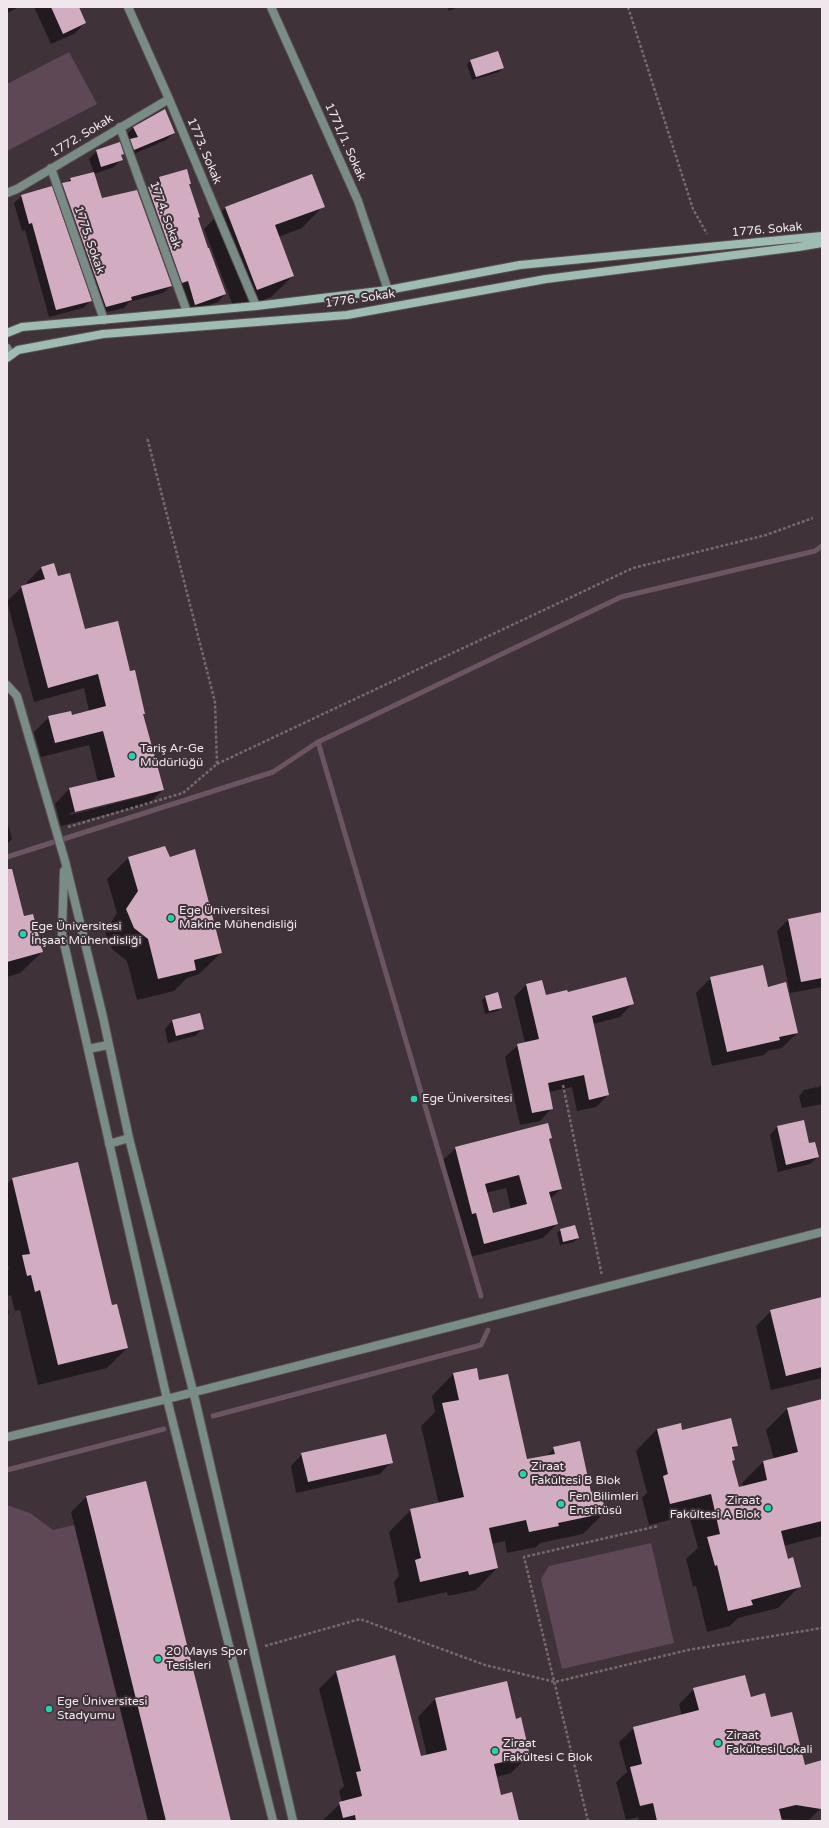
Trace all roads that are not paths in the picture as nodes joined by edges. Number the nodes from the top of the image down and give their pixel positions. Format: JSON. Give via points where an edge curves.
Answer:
{"nodes":[{"id":1,"x":128,"y":7,"type":"edge"},
{"id":2,"x":271,"y":7,"type":"edge"},
{"id":3,"x":169,"y":99,"type":"junction"},
{"id":4,"x":120,"y":127,"type":"junction"},
{"id":5,"x":51,"y":168,"type":"junction"},
{"id":6,"x":7,"y":193,"type":"edge"},
{"id":7,"x":822,"y":236,"type":"edge"},
{"id":8,"x":822,"y":242,"type":"edge"},
{"id":9,"x":714,"y":247,"type":"junction"},
{"id":10,"x":717,"y":257,"type":"junction"},
{"id":11,"x":388,"y":290,"type":"junction"},
{"id":12,"x":256,"y":306,"type":"junction"},
{"id":13,"x":187,"y":312,"type":"junction"},
{"id":14,"x":104,"y":320,"type":"junction"},
{"id":15,"x":7,"y":333,"type":"edge"},
{"id":16,"x":8,"y":354,"type":"edge"},
{"id":17,"x":7,"y":685,"type":"edge"},
{"id":18,"x":65,"y":860,"type":"junction"},
{"id":19,"x":108,"y":1045,"type":"junction"},
{"id":20,"x":88,"y":1049,"type":"junction"},
{"id":21,"x":129,"y":1138,"type":"junction"},
{"id":22,"x":109,"y":1144,"type":"junction"},
{"id":23,"x":822,"y":1232,"type":"edge"},
{"id":24,"x":193,"y":1392,"type":"junction"},
{"id":25,"x":167,"y":1398,"type":"junction"},
{"id":26,"x":7,"y":1437,"type":"edge"},
{"id":27,"x":273,"y":1821,"type":"edge"},
{"id":28,"x":293,"y":1821,"type":"edge"}],
"edges":[{"from":1,"to":3,"type":"street","name":"1773. Sokak"},
{"from":2,"to":11,"type":"street","name":"1771/1. Sokak","via":[[358,201]]},
{"from":3,"to":4,"type":"street","name":"1772. Sokak"},
{"from":3,"to":12,"type":"street","name":"1773. Sokak"},
{"from":4,"to":5,"type":"street","name":"1772. Sokak"},
{"from":4,"to":13,"type":"street","name":"1774. Sokak"},
{"from":5,"to":6,"type":"street","name":"1772. Sokak"},
{"from":5,"to":14,"type":"street","name":"1775. Sokak"},
{"from":7,"to":9,"type":"street","name":"1776. Sokak"},
{"from":8,"to":10,"type":"street","name":"1776. Sokak"},
{"from":9,"to":10,"type":"street"},
{"from":9,"to":11,"type":"street","name":"1776. Sokak","via":[[520,265]]},
{"from":10,"to":16,"type":"street","name":"1776. Sokak","via":[[546,279],[347,315],[103,334]]},
{"from":11,"to":12,"type":"street","name":"1776. Sokak"},
{"from":12,"to":13,"type":"street","name":"1776. Sokak"},
{"from":13,"to":14,"type":"street","name":"1776. Sokak"},
{"from":14,"to":15,"type":"street","name":"1776. Sokak","via":[[22,327]]},
{"from":17,"to":18,"type":"street","via":[[17,696]]},
{"from":18,"to":19,"type":"street","via":[[104,1017]]},
{"from":18,"to":20,"type":"street","via":[[62,934]]},
{"from":19,"to":20,"type":"street"},
{"from":19,"to":21,"type":"street"},
{"from":20,"to":22,"type":"street"},
{"from":21,"to":22,"type":"street"},
{"from":21,"to":24,"type":"street"},
{"from":22,"to":25,"type":"street"},
{"from":23,"to":24,"type":"street"},
{"from":24,"to":25,"type":"street"},
{"from":24,"to":28,"type":"street"},
{"from":25,"to":26,"type":"street"},
{"from":25,"to":27,"type":"street"}]}
